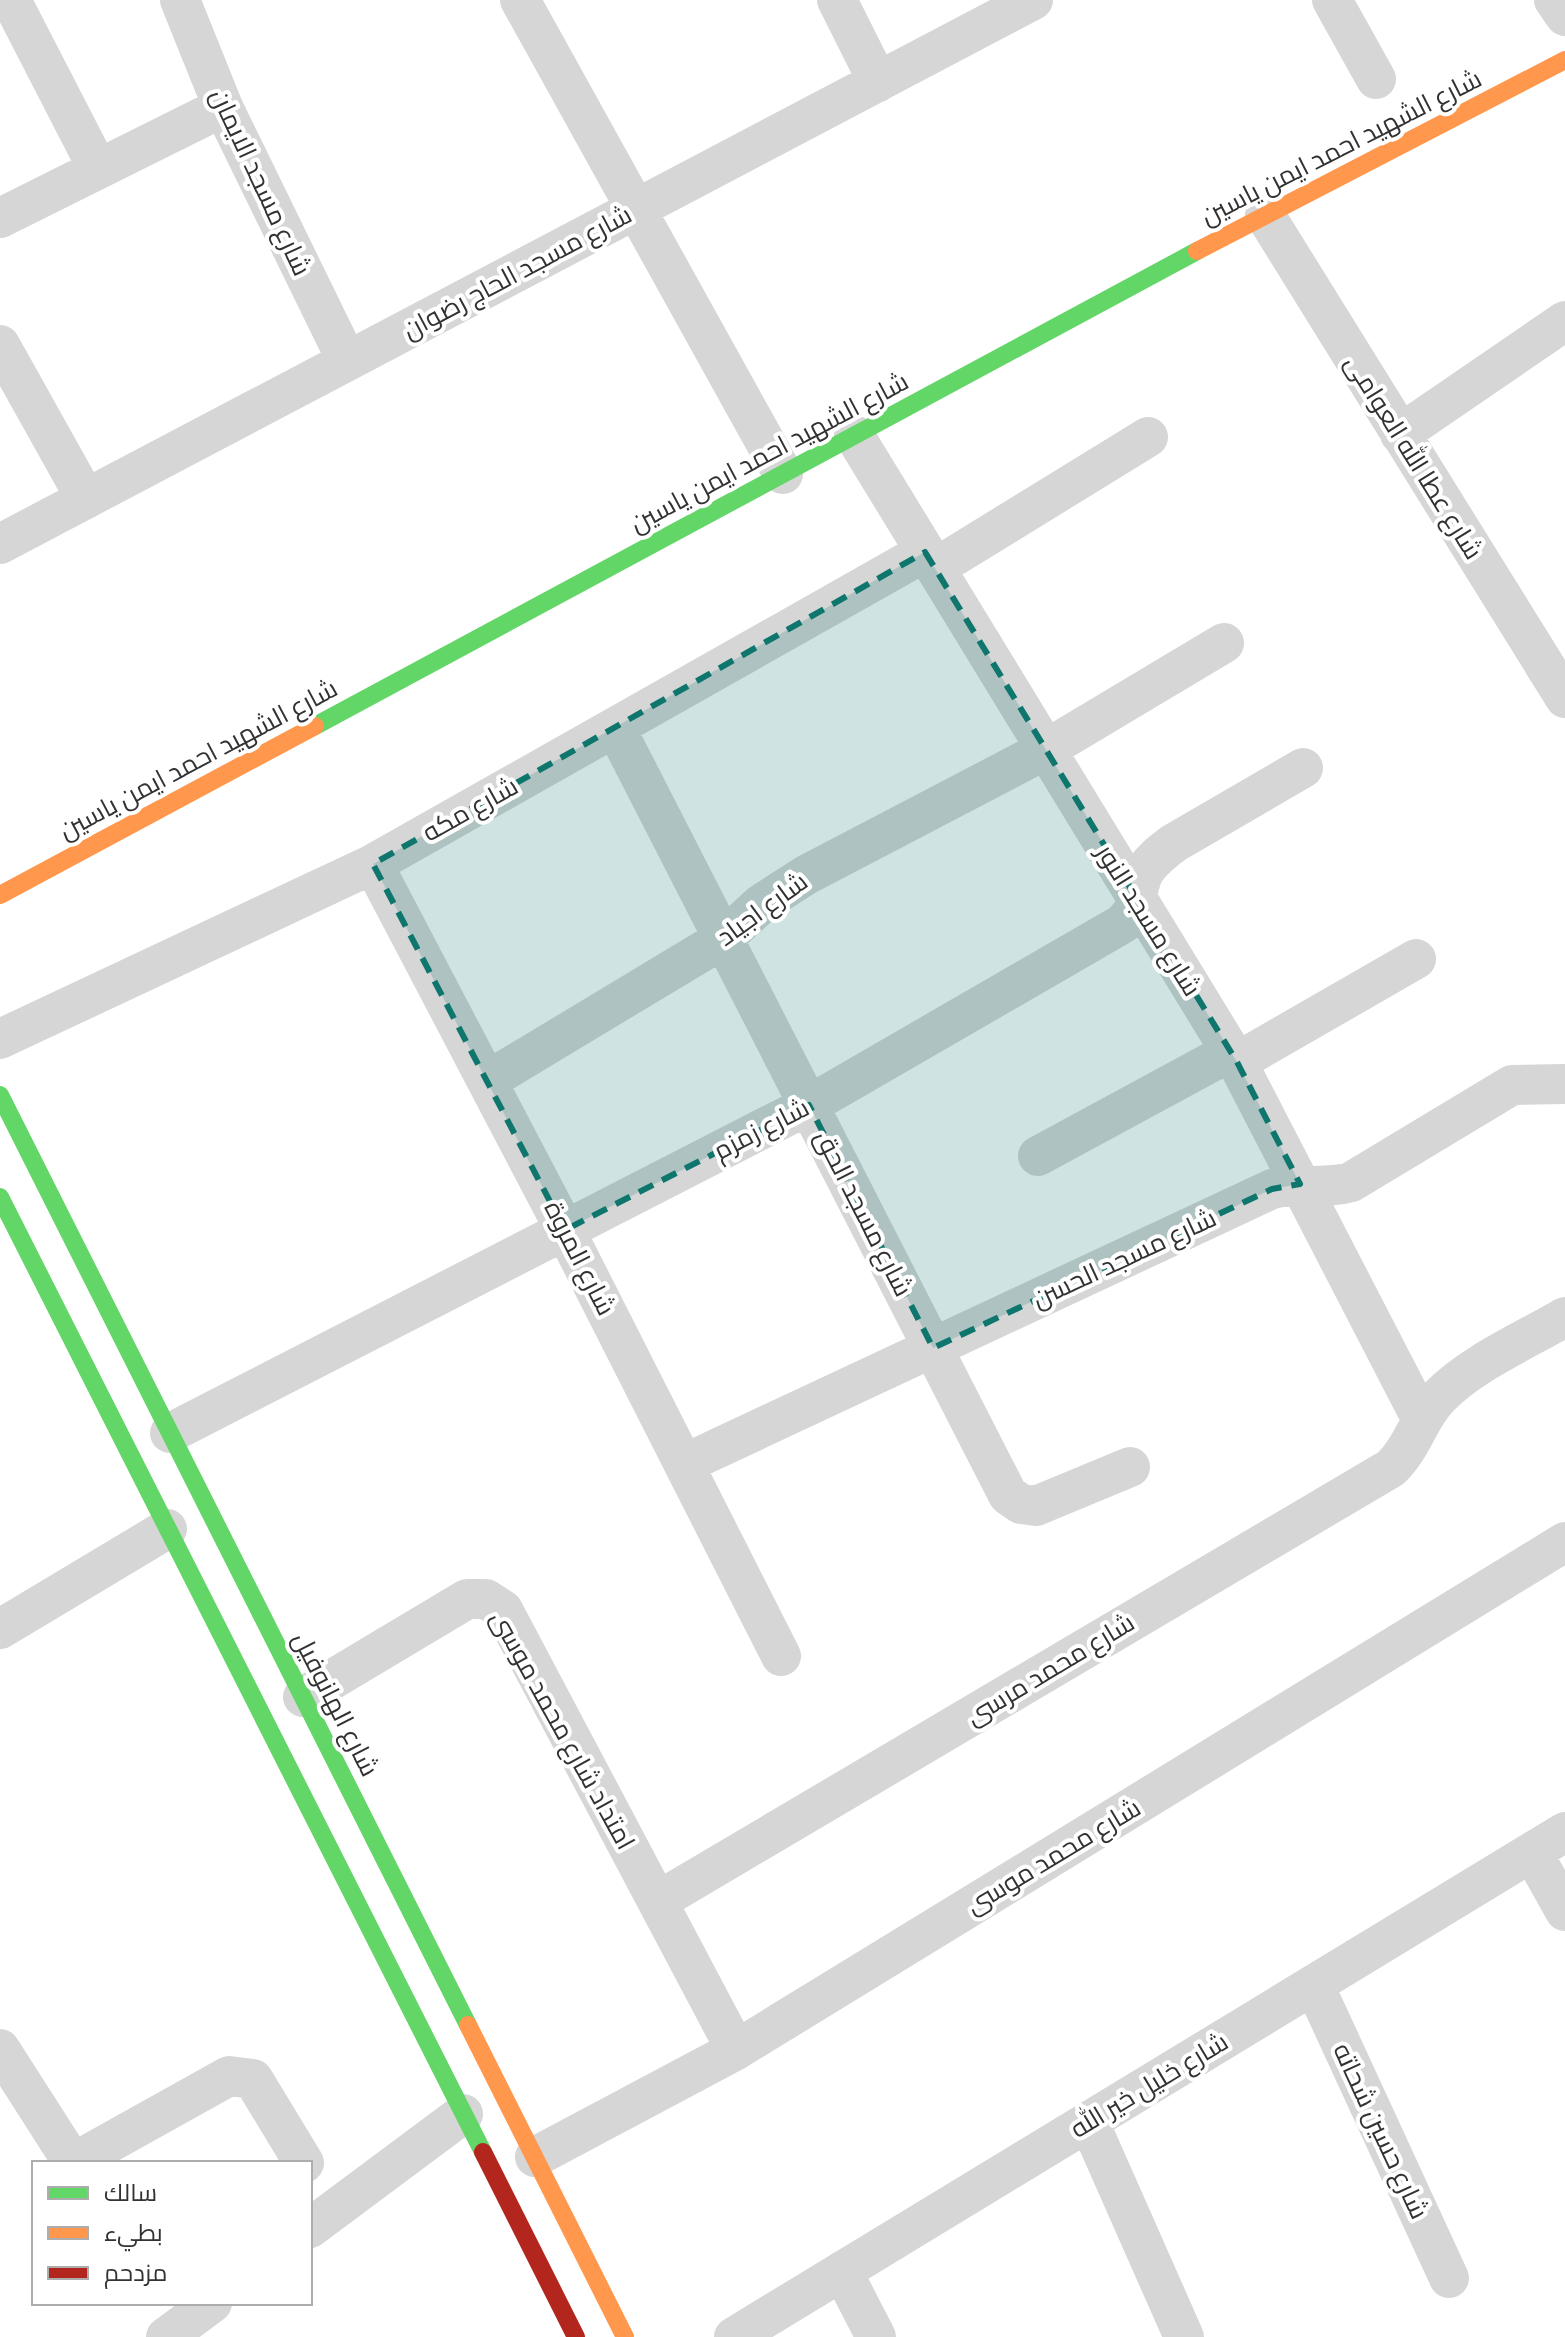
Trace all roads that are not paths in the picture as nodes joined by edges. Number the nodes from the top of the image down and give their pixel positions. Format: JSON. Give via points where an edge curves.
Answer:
{"nodes":[{"id":1,"x":11,"y":0,"type":"edge"},
{"id":2,"x":180,"y":0,"type":"edge"},
{"id":3,"x":520,"y":0,"type":"edge"},
{"id":4,"x":837,"y":0,"type":"edge"},
{"id":5,"x":1033,"y":0,"type":"edge"},
{"id":6,"x":1332,"y":0,"type":"edge"},
{"id":7,"x":1554,"y":0,"type":"edge"},
{"id":8,"x":1565,"y":16,"type":"edge"},
{"id":9,"x":1565,"y":60,"type":"edge"},
{"id":10,"x":1376,"y":79,"type":"dead end"},
{"id":11,"x":878,"y":82,"type":"junction"},
{"id":12,"x":223,"y":107,"type":"junction"},
{"id":13,"x":98,"y":169,"type":"junction"},
{"id":14,"x":636,"y":209,"type":"junction"},
{"id":15,"x":1265,"y":215,"type":"junction"},
{"id":16,"x":0,"y":218,"type":"edge"},
{"id":17,"x":1565,"y":321,"type":"edge"},
{"id":18,"x":0,"y":345,"type":"edge"},
{"id":19,"x":347,"y":361,"type":"junction"},
{"id":20,"x":1400,"y":434,"type":"junction"},
{"id":21,"x":854,"y":435,"type":"junction"},
{"id":22,"x":1148,"y":437,"type":"dead end"},
{"id":23,"x":783,"y":474,"type":"junction"},
{"id":24,"x":86,"y":499,"type":"junction"},
{"id":25,"x":0,"y":544,"type":"edge"},
{"id":26,"x":930,"y":560,"type":"junction"},
{"id":27,"x":1224,"y":643,"type":"dead end"},
{"id":28,"x":1552,"y":651,"type":"edge"},
{"id":29,"x":1565,"y":698,"type":"edge"},
{"id":30,"x":615,"y":727,"type":"junction"},
{"id":31,"x":1045,"y":750,"type":"junction"},
{"id":32,"x":1303,"y":768,"type":"dead end"},
{"id":33,"x":373,"y":864,"type":"junction"},
{"id":34,"x":0,"y":895,"type":"edge"},
{"id":35,"x":1139,"y":903,"type":"junction"},
{"id":36,"x":723,"y":939,"type":"junction"},
{"id":37,"x":1416,"y":959,"type":"dead end"},
{"id":38,"x":0,"y":1039,"type":"edge"},
{"id":39,"x":1234,"y":1057,"type":"junction"},
{"id":40,"x":487,"y":1081,"type":"junction"},
{"id":41,"x":1565,"y":1084,"type":"edge"},
{"id":42,"x":0,"y":1095,"type":"edge"},
{"id":43,"x":809,"y":1105,"type":"junction"},
{"id":44,"x":1038,"y":1156,"type":"dead end"},
{"id":45,"x":1300,"y":1184,"type":"junction"},
{"id":46,"x":3,"y":1211,"type":"edge"},
{"id":47,"x":565,"y":1230,"type":"junction"},
{"id":48,"x":1565,"y":1317,"type":"edge"},
{"id":49,"x":933,"y":1348,"type":"junction"},
{"id":50,"x":1421,"y":1418,"type":"junction"},
{"id":51,"x":170,"y":1433,"type":"junction"},
{"id":52,"x":684,"y":1464,"type":"junction"},
{"id":53,"x":1130,"y":1467,"type":"dead end"},
{"id":54,"x":167,"y":1529,"type":"junction"},
{"id":55,"x":1565,"y":1542,"type":"edge"},
{"id":56,"x":0,"y":1629,"type":"edge"},
{"id":57,"x":781,"y":1656,"type":"dead end"},
{"id":58,"x":303,"y":1697,"type":"junction"},
{"id":59,"x":1549,"y":1842,"type":"edge"},
{"id":60,"x":658,"y":1901,"type":"junction"},
{"id":61,"x":1565,"y":1911,"type":"edge"},
{"id":62,"x":1314,"y":1985,"type":"junction"},
{"id":63,"x":0,"y":2049,"type":"edge"},
{"id":64,"x":736,"y":2050,"type":"junction"},
{"id":65,"x":463,"y":2114,"type":"junction"},
{"id":66,"x":1089,"y":2122,"type":"junction"},
{"id":67,"x":535,"y":2157,"type":"junction"},
{"id":68,"x":72,"y":2161,"type":"edge"},
{"id":69,"x":77,"y":2161,"type":"edge"},
{"id":70,"x":303,"y":2161,"type":"edge"},
{"id":71,"x":312,"y":2181,"type":"edge"},
{"id":72,"x":321,"y":2219,"type":"edge"},
{"id":73,"x":842,"y":2271,"type":"junction"},
{"id":74,"x":1449,"y":2278,"type":"dead end"},
{"id":75,"x":576,"y":2337,"type":"edge"},
{"id":76,"x":625,"y":2337,"type":"edge"},
{"id":77,"x":734,"y":2337,"type":"edge"},
{"id":78,"x":876,"y":2337,"type":"edge"},
{"id":79,"x":1184,"y":2337,"type":"edge"}],
"edges":[{"from":1,"to":13,"type":"street"},
{"from":2,"to":12,"type":"street","name":"شارع مسجد الايمان"},
{"from":3,"to":14,"type":"street"},
{"from":4,"to":11,"type":"street"},
{"from":5,"to":11,"type":"street","name":"شارع مسجد الحاج رضوان"},
{"from":6,"to":10,"type":"street"},
{"from":7,"to":8,"type":"street"},
{"from":9,"to":15,"type":"street","name":"شارع الشهيد احمد ايمن ياسين"},
{"from":11,"to":14,"type":"street","name":"شارع مسجد الحاج رضوان"},
{"from":12,"to":13,"type":"street"},
{"from":12,"to":19,"type":"street","name":"شارع مسجد الايمان"},
{"from":13,"to":16,"type":"street"},
{"from":14,"to":19,"type":"street","name":"شارع مسجد الحاج رضوان"},
{"from":14,"to":23,"type":"street"},
{"from":15,"to":20,"type":"street","name":"شارع عطا الله العوامى"},
{"from":15,"to":21,"type":"street","name":"شارع الشهيد احمد ايمن ياسين"},
{"from":17,"to":20,"type":"street"},
{"from":18,"to":24,"type":"street"},
{"from":19,"to":24,"type":"street","name":"شارع مسجد الحاج رضوان"},
{"from":20,"to":28,"type":"street","name":"شارع عطا الله العوامى"},
{"from":21,"to":23,"type":"street","name":"شارع الشهيد احمد ايمن ياسين"},
{"from":21,"to":26,"type":"street","name":"شارع مسجد النور"},
{"from":22,"to":26,"type":"street","name":"شارع مكه"},
{"from":23,"to":34,"type":"street","name":"شارع الشهيد احمد ايمن ياسين"},
{"from":24,"to":25,"type":"street","name":"شارع مسجد الحاج رضوان"},
{"from":26,"to":30,"type":"street","name":"شارع مكه"},
{"from":26,"to":31,"type":"street","name":"شارع مسجد النور"},
{"from":27,"to":31,"type":"street","name":"شارع اجياد"},
{"from":28,"to":29,"type":"street","name":"شارع عطا الله العوامى"},
{"from":30,"to":33,"type":"street","name":"شارع مكه"},
{"from":30,"to":36,"type":"street","name":"شارع مسجد الحق"},
{"from":31,"to":35,"type":"street","name":"شارع مسجد النور"},
{"from":31,"to":36,"type":"street","name":"شارع اجياد","via":[[806,875],[761,904]]},
{"from":32,"to":35,"type":"street","name":"شارع زمزم","via":[[1155,858],[1142,877]]},
{"from":33,"to":38,"type":"street","name":"شارع مكه"},
{"from":33,"to":40,"type":"street","name":"شارع المروة"},
{"from":35,"to":39,"type":"street","name":"شارع مسجد النور"},
{"from":35,"to":43,"type":"street","name":"شارع زمزم","via":[[1122,924]]},
{"from":36,"to":40,"type":"street","name":"شارع اجياد"},
{"from":36,"to":43,"type":"street","name":"شارع مسجد الحق"},
{"from":37,"to":39,"type":"street"},
{"from":39,"to":44,"type":"street"},
{"from":39,"to":45,"type":"street","name":"شارع مسجد النور"},
{"from":40,"to":47,"type":"street","name":"شارع المروة"},
{"from":41,"to":45,"type":"street","name":"شارع مسجد الحسن","via":[[1512,1085],[1351,1182],[1335,1187]]},
{"from":42,"to":51,"type":"street","name":"شارع الهانوفيل"},
{"from":43,"to":47,"type":"street","name":"شارع زمزم"},
{"from":43,"to":49,"type":"street","name":"شارع مسجد الحق"},
{"from":45,"to":49,"type":"street","name":"شارع مسجد الحسن","via":[[1272,1189]]},
{"from":45,"to":50,"type":"street","name":"شارع مسجد النور"},
{"from":46,"to":54,"type":"street"},
{"from":47,"to":51,"type":"street","name":"شارع زمزم"},
{"from":47,"to":52,"type":"street","name":"شارع المروة"},
{"from":48,"to":50,"type":"street","name":"شارع محمد مرسى","via":[[1466,1376]]},
{"from":49,"to":52,"type":"street","name":"شارع مسجد الحسن"},
{"from":49,"to":53,"type":"street","name":"شارع مسجد الحق","via":[[1008,1495],[1021,1504],[1036,1506]]},
{"from":50,"to":60,"type":"street","name":"شارع محمد مرسى","via":[[1405,1454],[1391,1468]]},
{"from":51,"to":58,"type":"street","name":"شارع الهانوفيل"},
{"from":52,"to":57,"type":"street","name":"شارع المروة"},
{"from":54,"to":56,"type":"street"},
{"from":54,"to":65,"type":"street"},
{"from":55,"to":64,"type":"street","name":"شارع محمد موسى"},
{"from":58,"to":60,"type":"street","name":"امتداد شارع محمد موسى","via":[[467,1599],[495,1603]]},
{"from":58,"to":67,"type":"street","name":"شارع الهانوفيل"},
{"from":59,"to":61,"type":"street"},
{"from":59,"to":62,"type":"street","name":"شارع خليل خير الله"},
{"from":60,"to":64,"type":"street","name":"امتداد شارع محمد موسى"},
{"from":62,"to":66,"type":"street","name":"شارع خليل خير الله"},
{"from":62,"to":74,"type":"street","name":"شارع حسين شحاته"},
{"from":63,"to":68,"type":"street"},
{"from":64,"to":67,"type":"street","name":"شارع محمد موسى"},
{"from":65,"to":72,"type":"street"},
{"from":65,"to":75,"type":"street"},
{"from":66,"to":73,"type":"street","name":"شارع خليل خير الله"},
{"from":66,"to":79,"type":"street"},
{"from":67,"to":76,"type":"street","name":"شارع الهانوفيل"},
{"from":69,"to":70,"type":"street","via":[[229,2076],[242,2075],[253,2079]]},
{"from":71,"to":72,"type":"street"},
{"from":73,"to":77,"type":"street","name":"شارع خليل خير الله"},
{"from":73,"to":78,"type":"street"}]}
